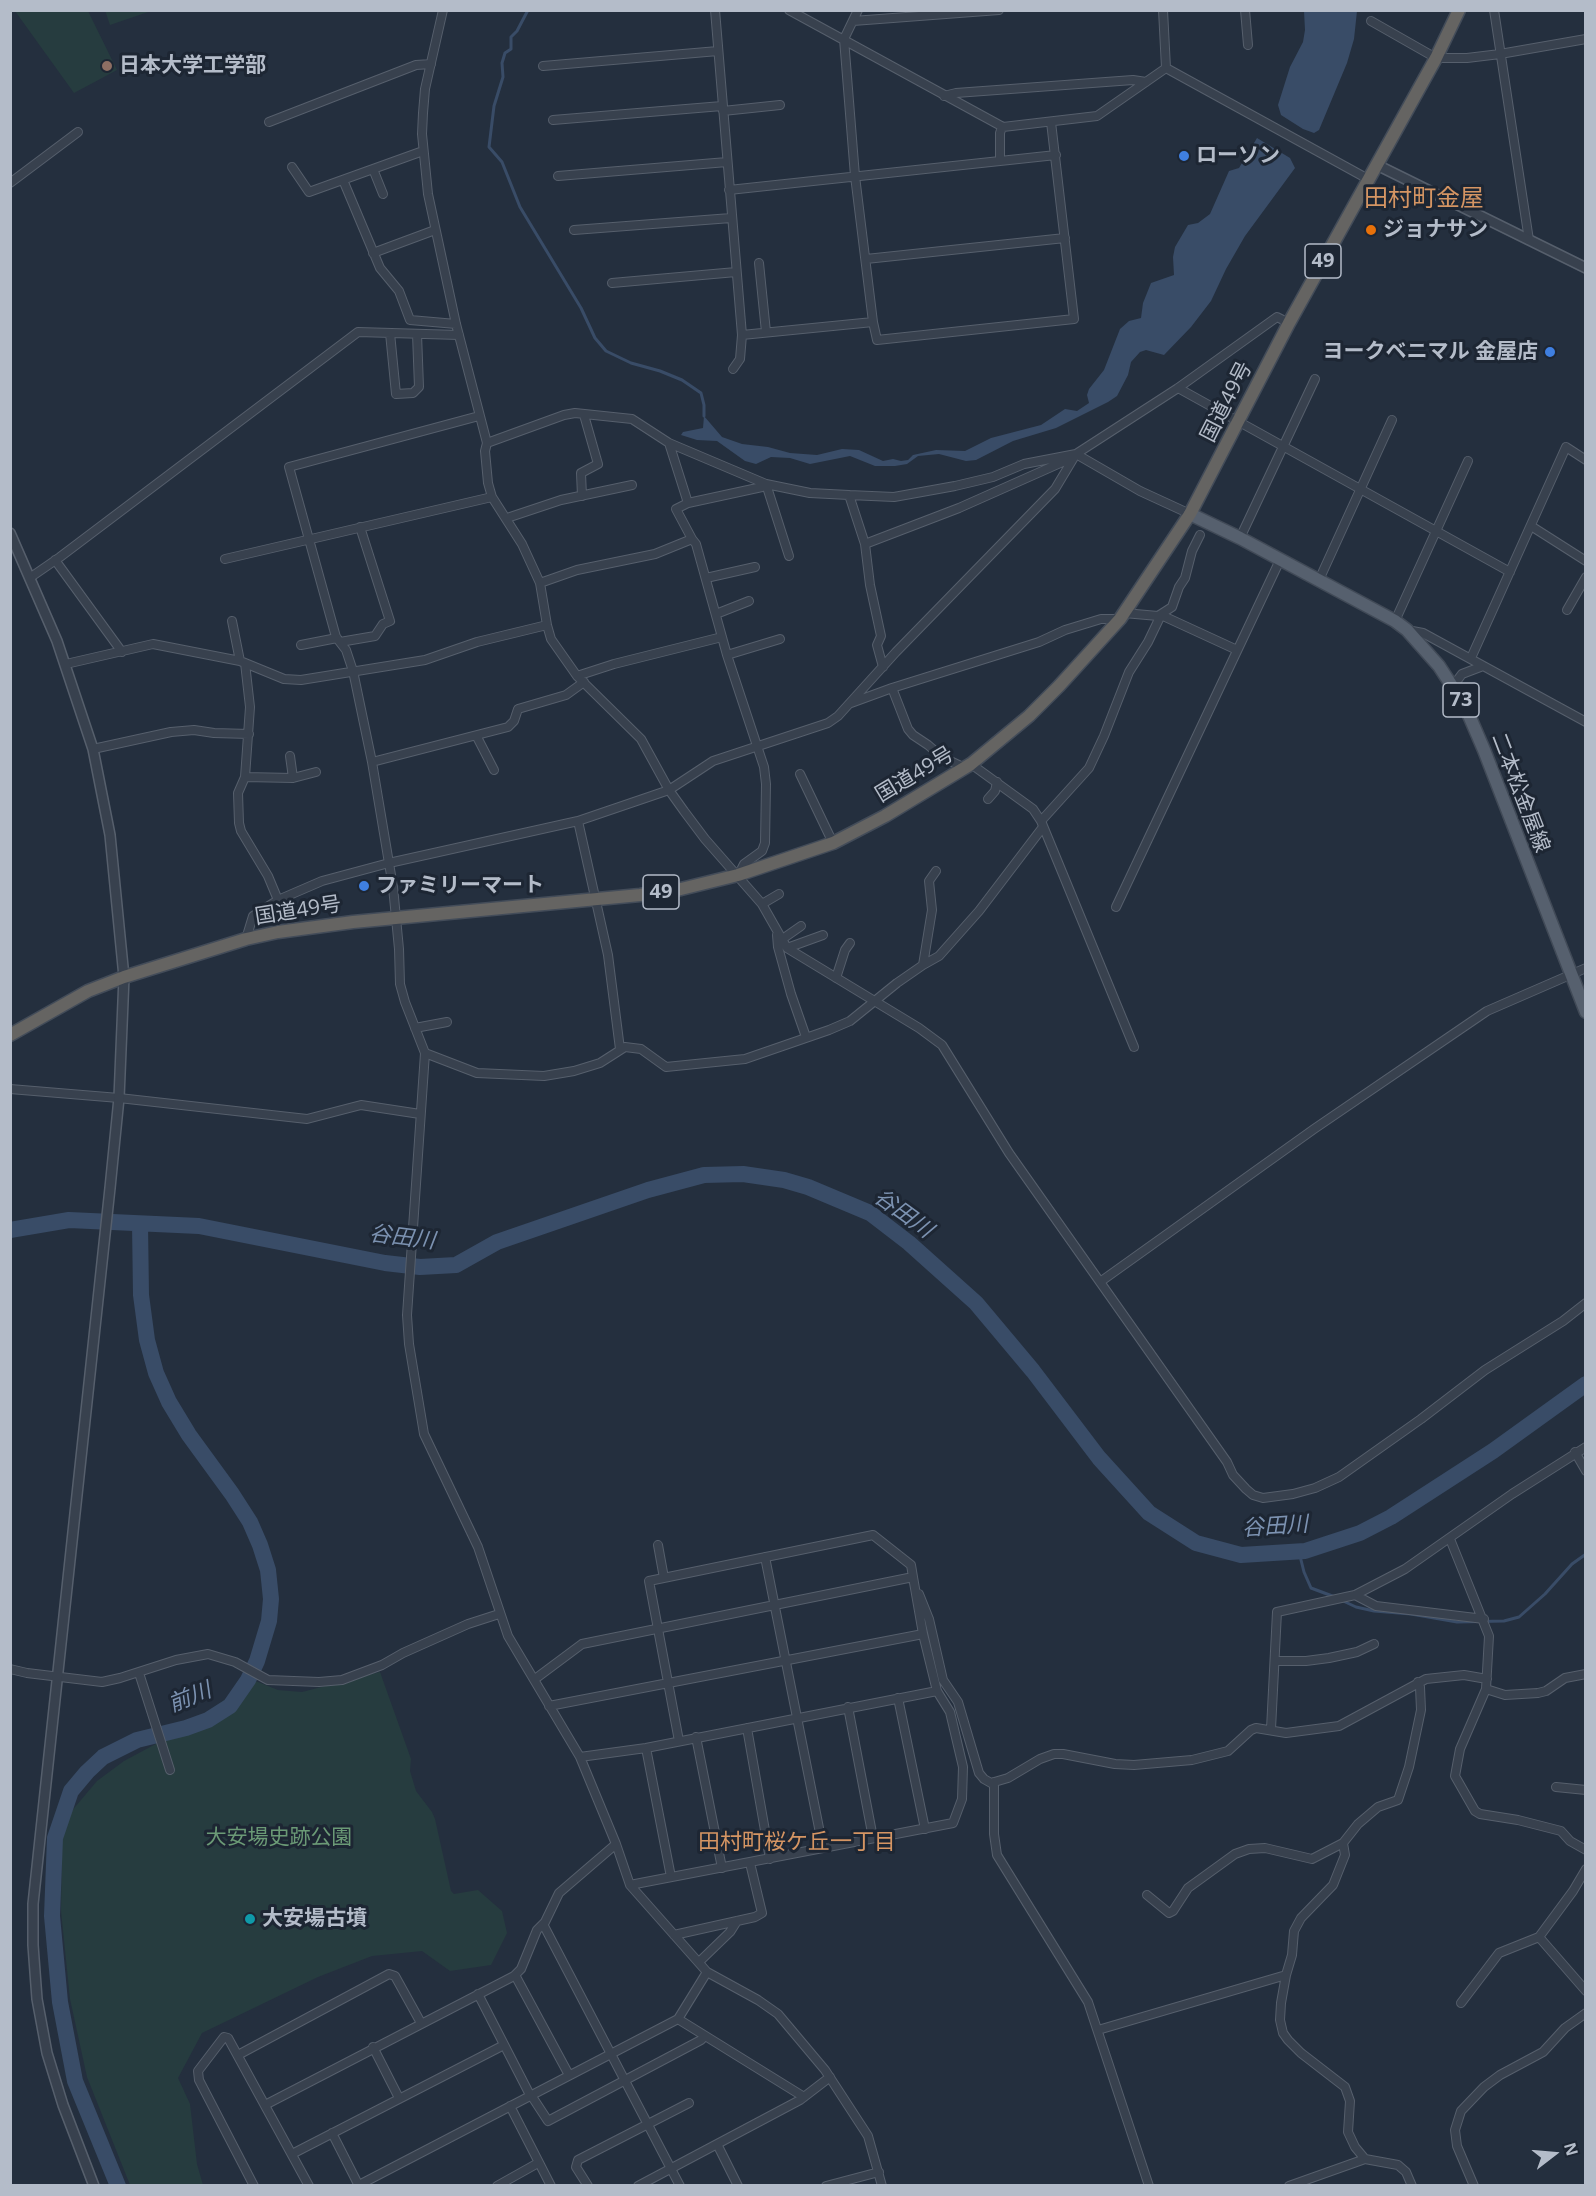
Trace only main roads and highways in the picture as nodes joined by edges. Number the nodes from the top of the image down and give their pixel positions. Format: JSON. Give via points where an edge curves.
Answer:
{"nodes":[{"id":1,"x":1459,"y":11,"type":"edge"},
{"id":2,"x":1190,"y":514,"type":"junction"},
{"id":3,"x":1586,"y":1012,"type":"edge"},
{"id":4,"x":10,"y":1035,"type":"edge"}],
"edges":[{"from":1,"to":2,"type":"highway","name":"国道49号","number":"49"},
{"from":2,"to":3,"type":"main road","name":"二本松金屋線","number":"73","via":[[1395,621],[1424,648],[1465,706]]},
{"from":2,"to":4,"type":"highway","name":"国道49号","number":"49","via":[[1122,616],[1008,735],[968,766],[833,843],[738,875],[681,889],[330,925],[246,939],[124,977],[78,997]]}]}
